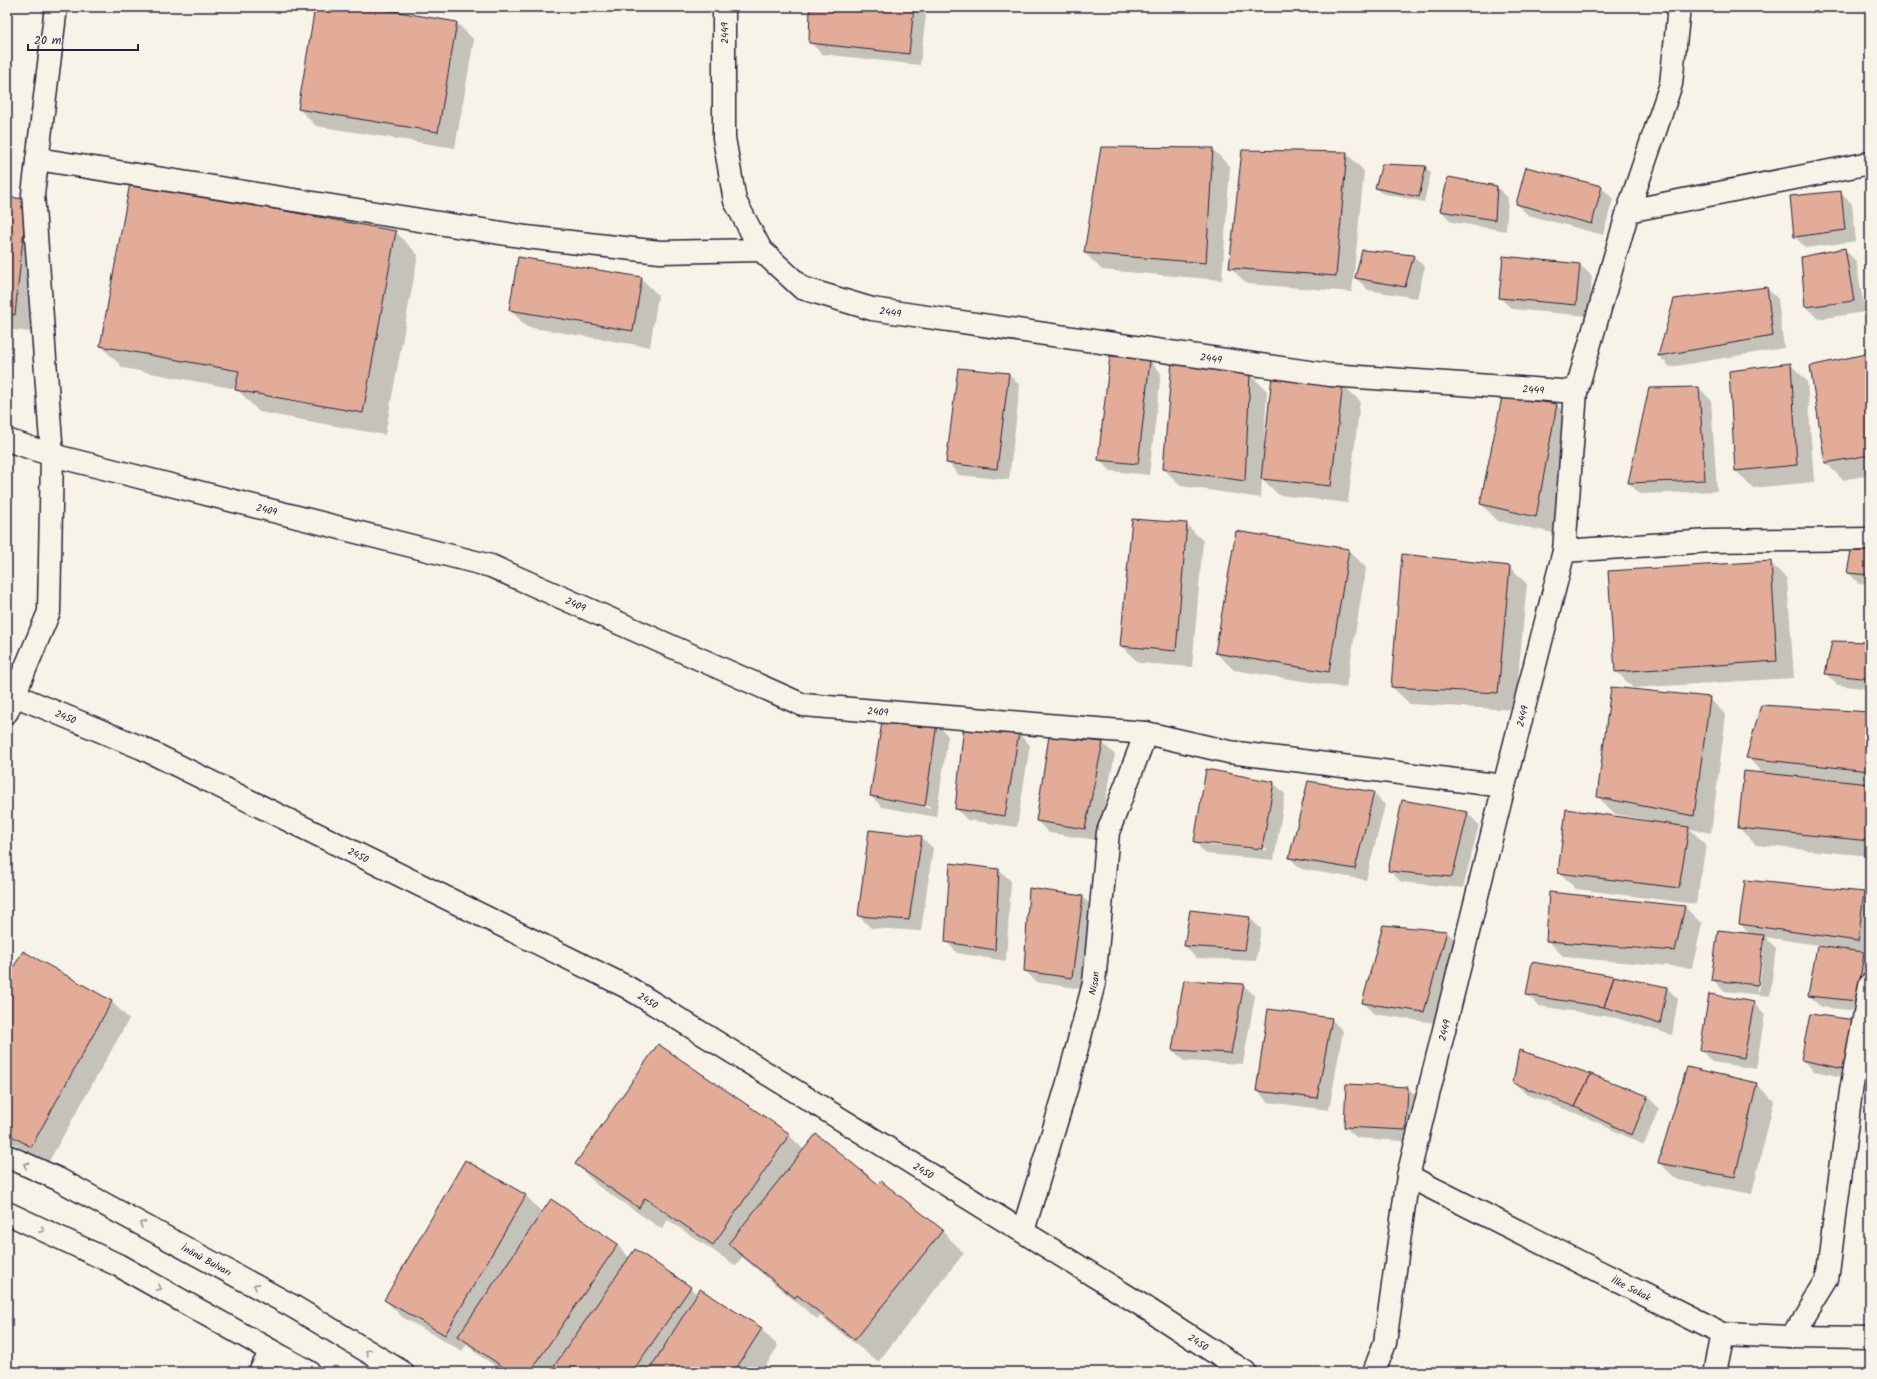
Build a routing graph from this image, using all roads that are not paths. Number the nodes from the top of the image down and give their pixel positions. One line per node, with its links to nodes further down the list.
1 (56, 7): 4 (street)
2 (724, 7): 7 (street, 2449)
3 (1679, 7): 6 (street)
4 (37, 159): 7 (street); 10 (street)
5 (1870, 163): 6 (street)
6 (1628, 211): 8 (street)
7 (761, 250): 8 (street, 2449)
8 (1576, 392): 12 (street, 2449)
9 (7, 440): 10 (street, 2409)
10 (52, 455): 13 (street); 14 (street, 2409)
11 (1870, 539): 12 (street)
12 (1564, 551): 15 (street, 2449)
13 (11, 704): 20 (street, 2450)
14 (1146, 733): 15 (street, 2409); 20 (street, Nisan)
15 (1504, 786): 18 (street, 2449)
16 (1870, 985): 22 (street)
17 (7, 1156): 27 (street, İnönü Bulvarı, one-way to 17)
18 (1408, 1176): 21 (street, İlke Sokak); 29 (street, 2449)
19 (7, 1213): 24 (street, one-way to 24)
20 (1023, 1232): 28 (street, 2450)
21 (1724, 1334): 22 (street, İlke Sokak); 30 (street)
22 (1792, 1338): 23 (street, İlke Sokak)
23 (1870, 1338)
24 (271, 1350): 25 (street); 26 (street)
25 (260, 1372)
26 (309, 1372)
27 (402, 1372)
28 (1244, 1372)
29 (1374, 1372)
30 (1715, 1372)

